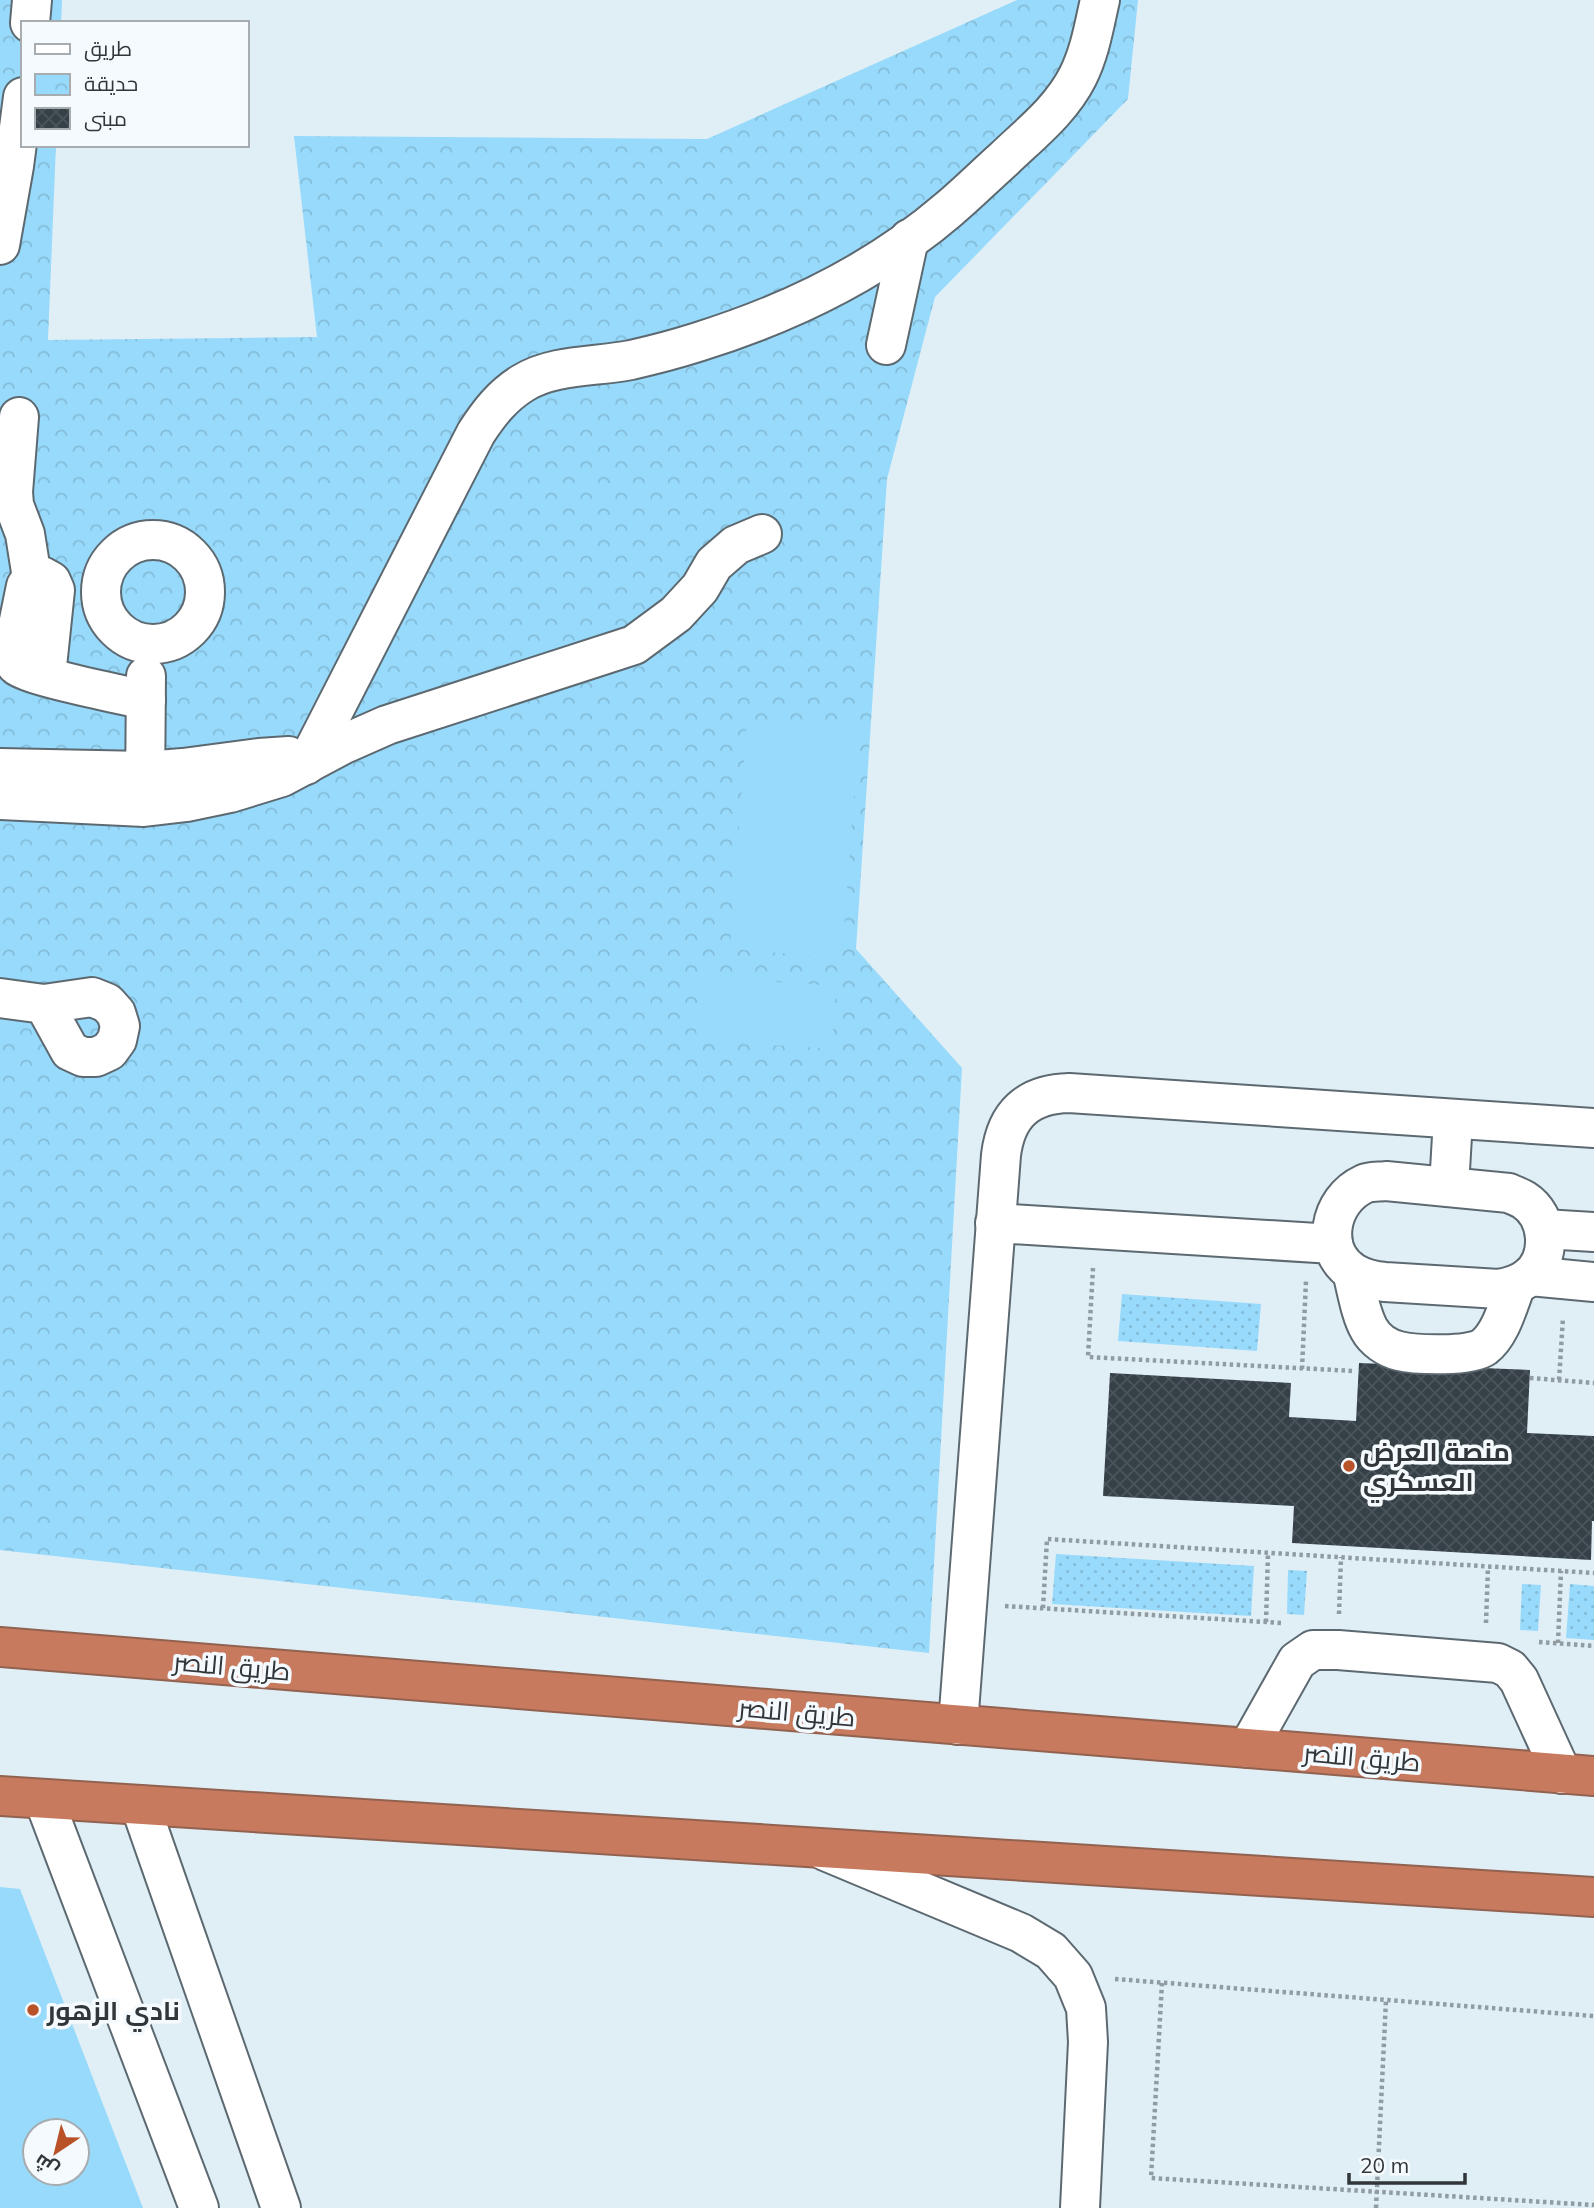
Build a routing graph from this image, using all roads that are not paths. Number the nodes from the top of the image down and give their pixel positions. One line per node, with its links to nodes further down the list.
1 (32, 0): 3 (lane)
2 (1100, 0): 5 (lane)
3 (30, 21)
4 (21, 112): 6 (lane)
5 (909, 239): 7 (lane); 12 (lane)
6 (0, 245)
7 (886, 345)
8 (19, 417): 11 (lane)
9 (762, 534): 12 (lane)
10 (147, 644): 11 (lane)
11 (146, 700): 14 (lane)
12 (306, 765): 14 (lane)
13 (0, 768): 14 (lane)
14 (145, 789): 15 (lane)
15 (0, 800)
16 (0, 998): 17 (lane)
17 (44, 1004)
18 (1453, 1119): 19 (lane); 20 (lane); 21 (lane)
19 (1594, 1128)
20 (1449, 1187): 22 (lane); 24 (lane)
21 (995, 1223): 24 (lane); 27 (lane)
22 (1544, 1229): 23 (lane); 25 (lane)
23 (1594, 1232)
24 (1331, 1253): 25 (lane); 25 (lane)
25 (1552, 1281)
26 (0, 1647): 27 (highway, طريق النصر)
27 (958, 1725): 28 (highway, طريق النصر)
28 (1248, 1748): 29 (highway, طريق النصر); 29 (lane)
29 (1578, 1775)
30 (0, 1796): 31 (highway)
31 (44, 1800): 32 (highway); 35 (lane)
32 (140, 1805): 33 (highway); 36 (lane)
33 (820, 1849): 34 (highway); 37 (lane)
34 (1594, 1897)
35 (199, 2208)
36 (281, 2208)
37 (1080, 2208)

